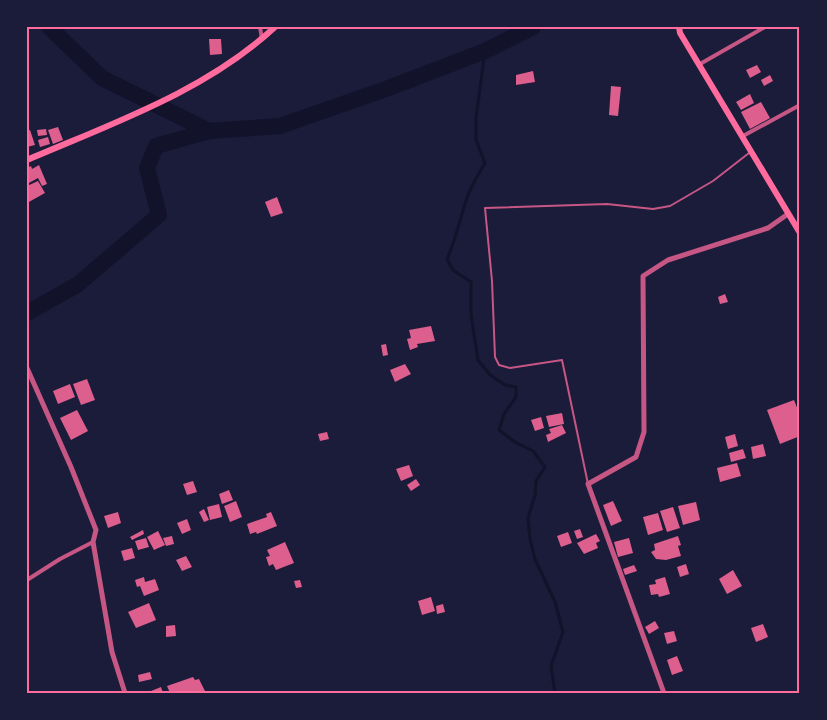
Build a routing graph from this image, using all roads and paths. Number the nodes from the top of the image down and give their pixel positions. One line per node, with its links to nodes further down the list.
1 (260, 27): 5 (street)
2 (276, 27): 5 (main road)
3 (679, 27): 6 (main road)
4 (765, 27): 6 (street)
5 (262, 40): 10 (main road)
6 (699, 64): 8 (main road)
7 (800, 105): 8 (street)
8 (743, 136): 9 (main road)
9 (752, 151): 11 (main road); 14 (lane)
10 (27, 160)
11 (788, 214): 12 (main road); 14 (street)
12 (800, 233)
13 (27, 368): 15 (street)
14 (588, 484): 18 (street)
15 (93, 542): 16 (street); 17 (street)
16 (27, 580)
17 (124, 693)
18 (664, 693)

